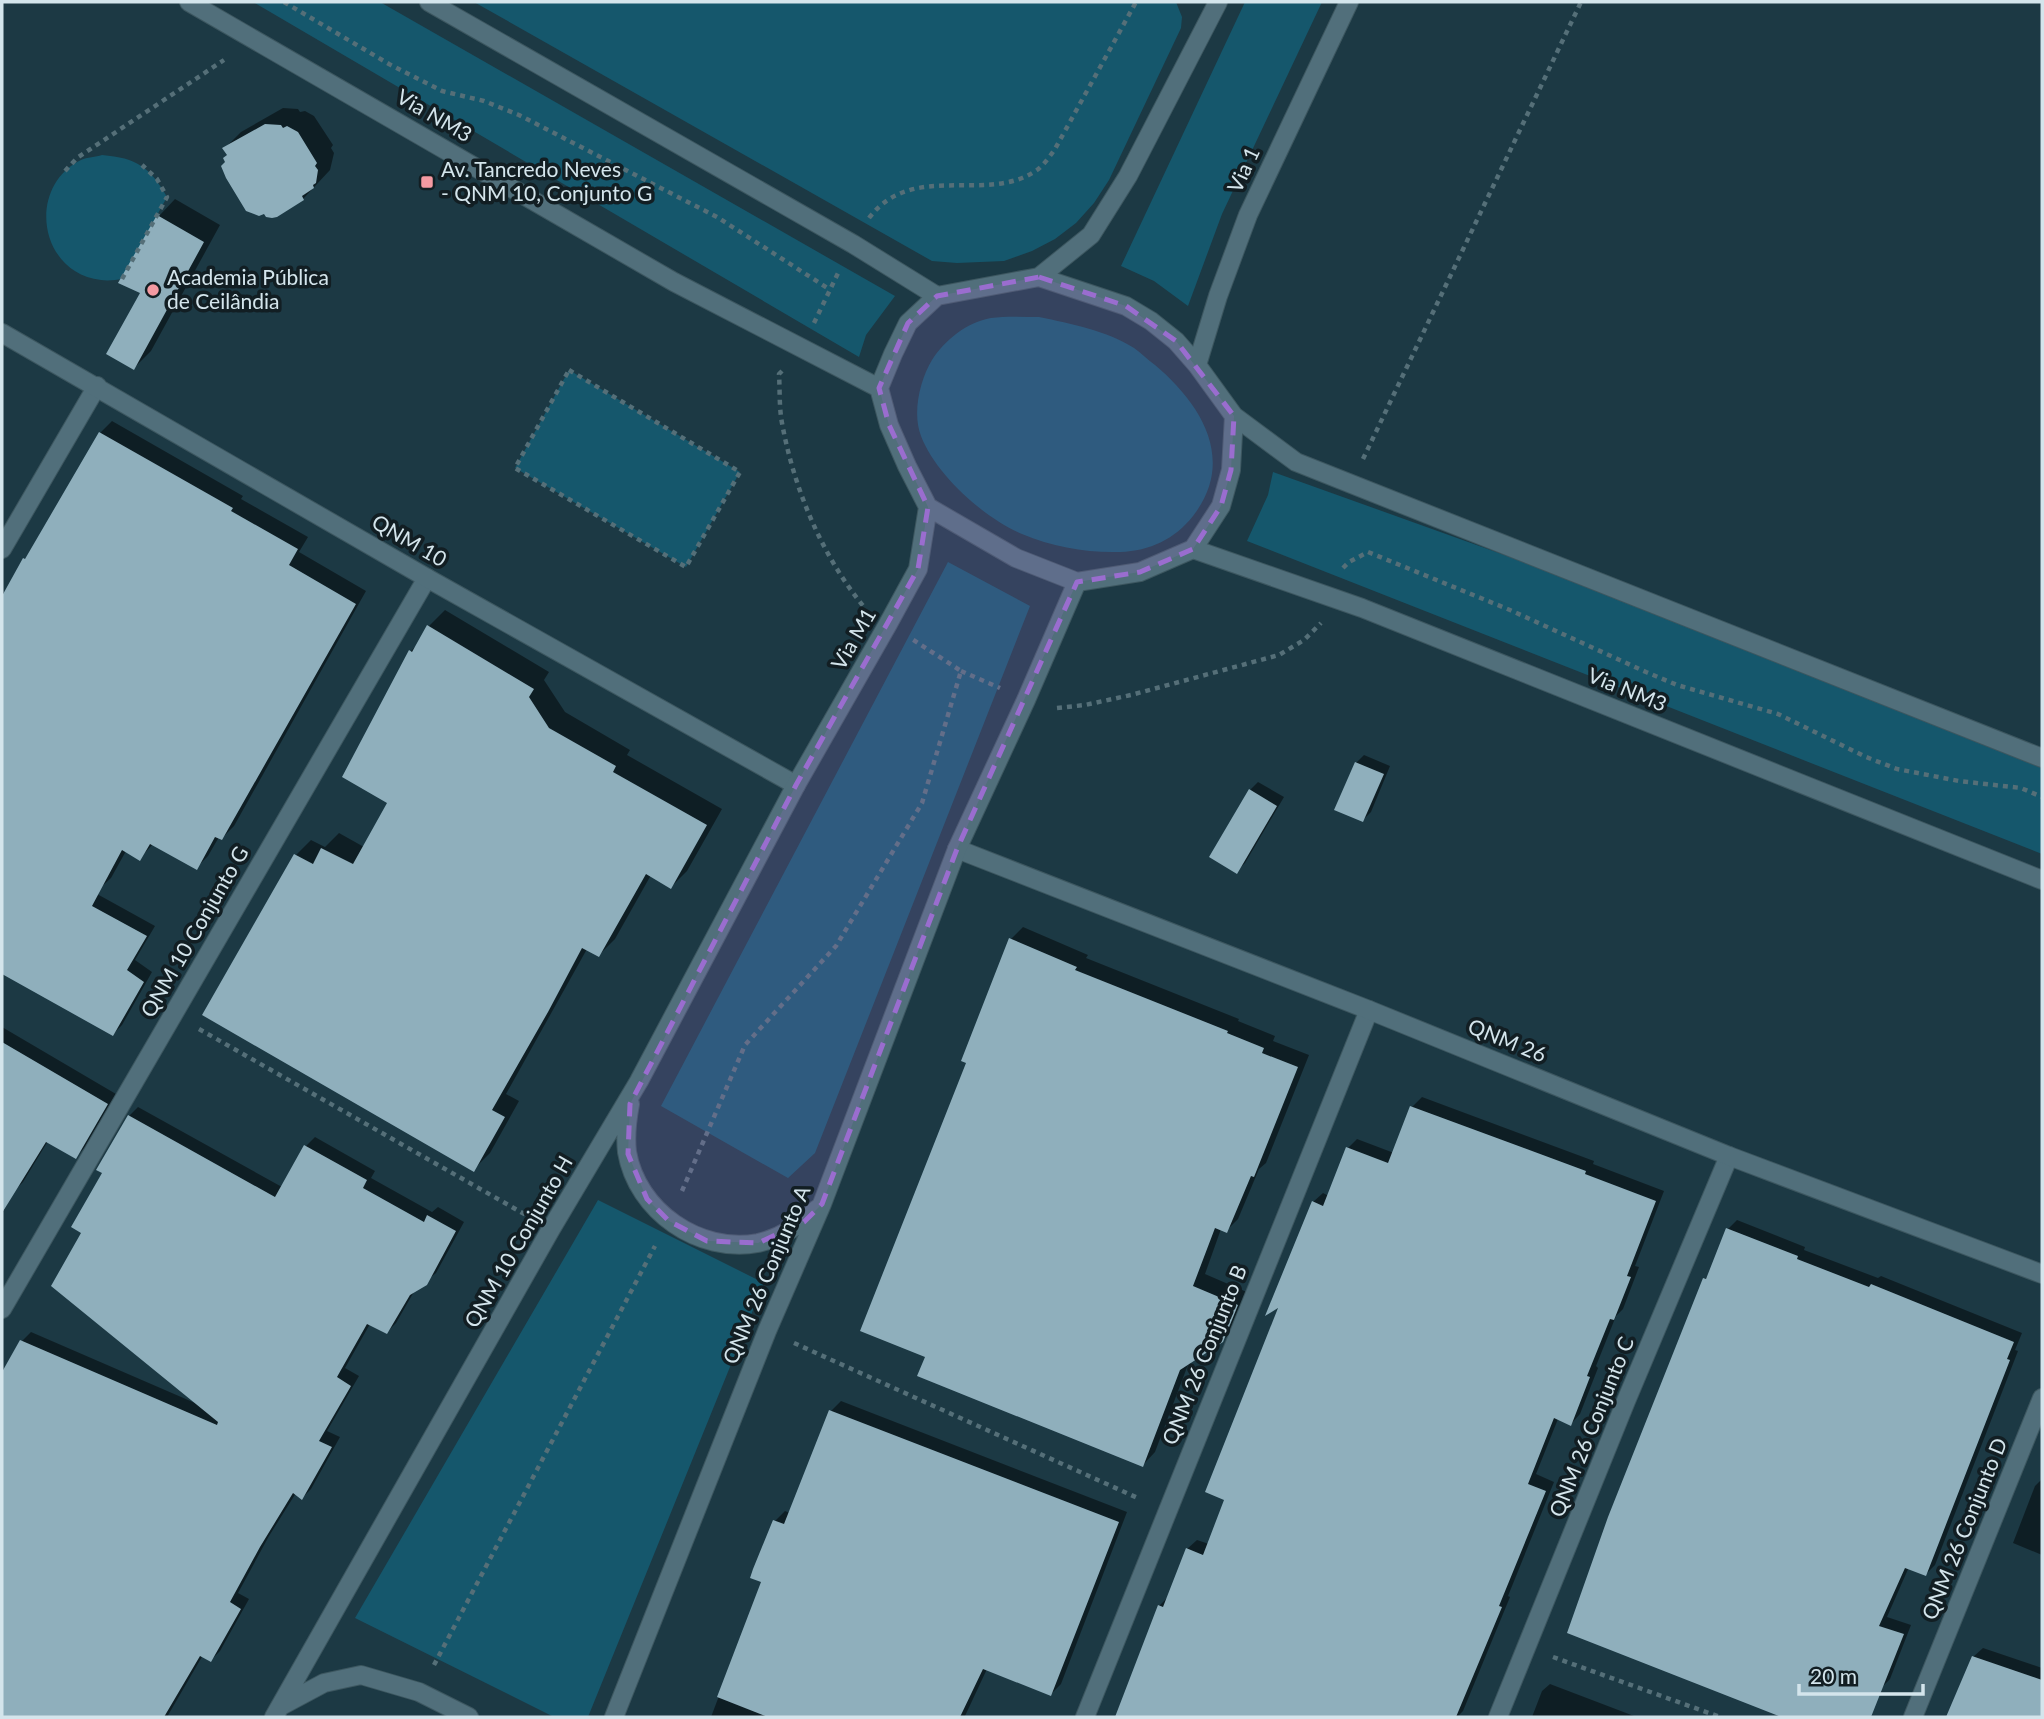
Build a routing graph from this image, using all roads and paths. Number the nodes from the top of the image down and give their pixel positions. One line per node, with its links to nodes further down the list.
1 (189, 2): 18 (main road, Via NM3)
2 (284, 2): 12 (path)
3 (429, 2): 13 (main road)
4 (1218, 2): 10 (main road)
5 (1349, 2): 15 (main road, Via 1)
6 (1581, 2): 20 (path)
7 (224, 60): 9 (path)
8 (142, 165): 11 (path)
9 (65, 171)
10 (1040, 276): 13 (main road); 15 (main road)
11 (122, 279)
12 (829, 289)
13 (937, 296): 18 (main road)
14 (2, 333): 17 (main road, QNM 10)
15 (1197, 365): 19 (main road)
16 (569, 370): 16 (path)
17 (97, 387): 22 (main road); 24 (main road, QNM 10)
18 (879, 388): 21 (main road)
19 (1234, 416): 20 (main road); 23 (main road)
20 (1351, 485): 26 (main road)
21 (928, 507): 25 (main road); 27 (main road, Via M1)
22 (2, 549)
23 (1193, 549): 25 (main road); 29 (main road, Via NM3)
24 (427, 578): 27 (main road, QNM 10); 31 (main road, QNM 10 Conjunto G)
25 (1077, 582): 28 (main road)
26 (2042, 758)
27 (796, 785): 32 (main road, QNM 10 Conjunto H)
28 (957, 849): 30 (main road, QNM 26); 34 (main road, QNM 26 Conjunto A)
29 (2042, 880)
30 (1369, 1010): 33 (main road, QNM 26); 40 (main road, QNM 26 Conjunto B)
31 (174, 1015): 35 (path); 37 (main road, QNM 10 Conjunto G)
32 (639, 1082): 34 (main road); 35 (main road, QNM 10 Conjunto H)
33 (1730, 1156): 36 (main road, QNM 26); 41 (main road, QNM 26 Conjunto C)
34 (822, 1204): 38 (main road, QNM 26 Conjunto A)
35 (551, 1229): 42 (main road, QNM 10 Conjunto H)
36 (2042, 1274)
37 (2, 1309)
38 (767, 1331): 40 (path); 44 (main road, QNM 26 Conjunto A)
39 (2042, 1398): 48 (main road, QNM 26 Conjunto D)
40 (1166, 1511): 45 (main road, QNM 26 Conjunto B)
41 (1526, 1647): 46 (main road, QNM 26 Conjunto C); 47 (path)
42 (277, 1712): 43 (main road)
43 (469, 1717)
44 (614, 1717)
45 (1085, 1717)
46 (1498, 1717)
47 (1720, 1717)
48 (1913, 1717)

